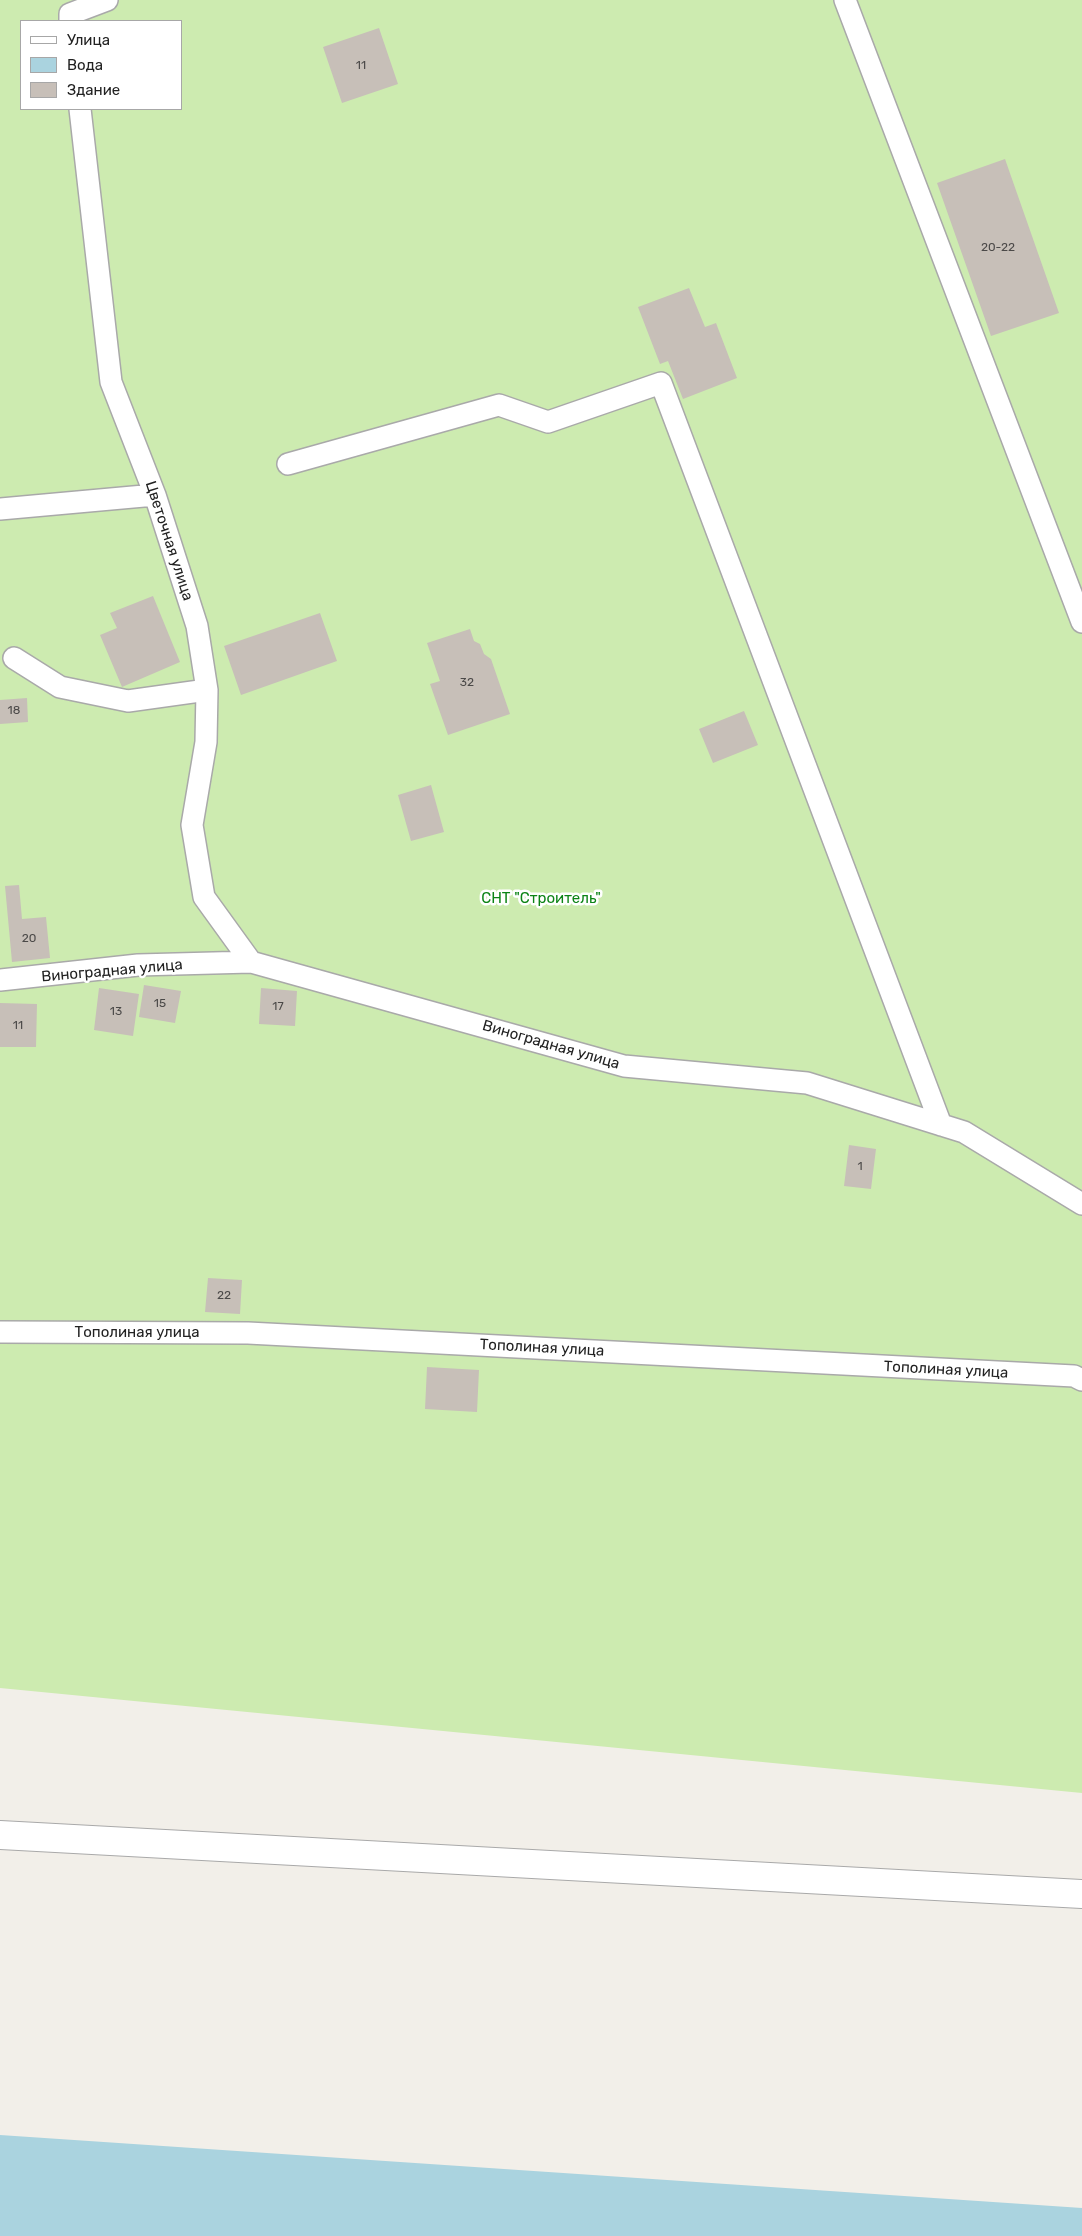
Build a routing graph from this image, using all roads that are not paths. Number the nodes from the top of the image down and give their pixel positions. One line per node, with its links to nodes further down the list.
1 (107, 0): 3 (lane)
2 (845, 0): 8 (lane)
3 (70, 20)
4 (80, 110): 6 (lane, Цветочная улица)
5 (288, 464): 13 (lane)
6 (155, 495): 7 (lane); 10 (lane, Цветочная улица)
7 (0, 508)
8 (1082, 622)
9 (14, 658): 10 (lane)
10 (207, 690): 11 (lane, Цветочная улица)
11 (251, 962): 12 (lane, Виноградная улица); 13 (lane, Виноградная улица)
12 (0, 980)
13 (942, 1124): 14 (lane, Виноградная улица)
14 (1082, 1204)
15 (0, 1332): 16 (lane, Тополиная улица)
16 (1082, 1380)
17 (0, 1835): 18 (street)
18 (1082, 1894)

